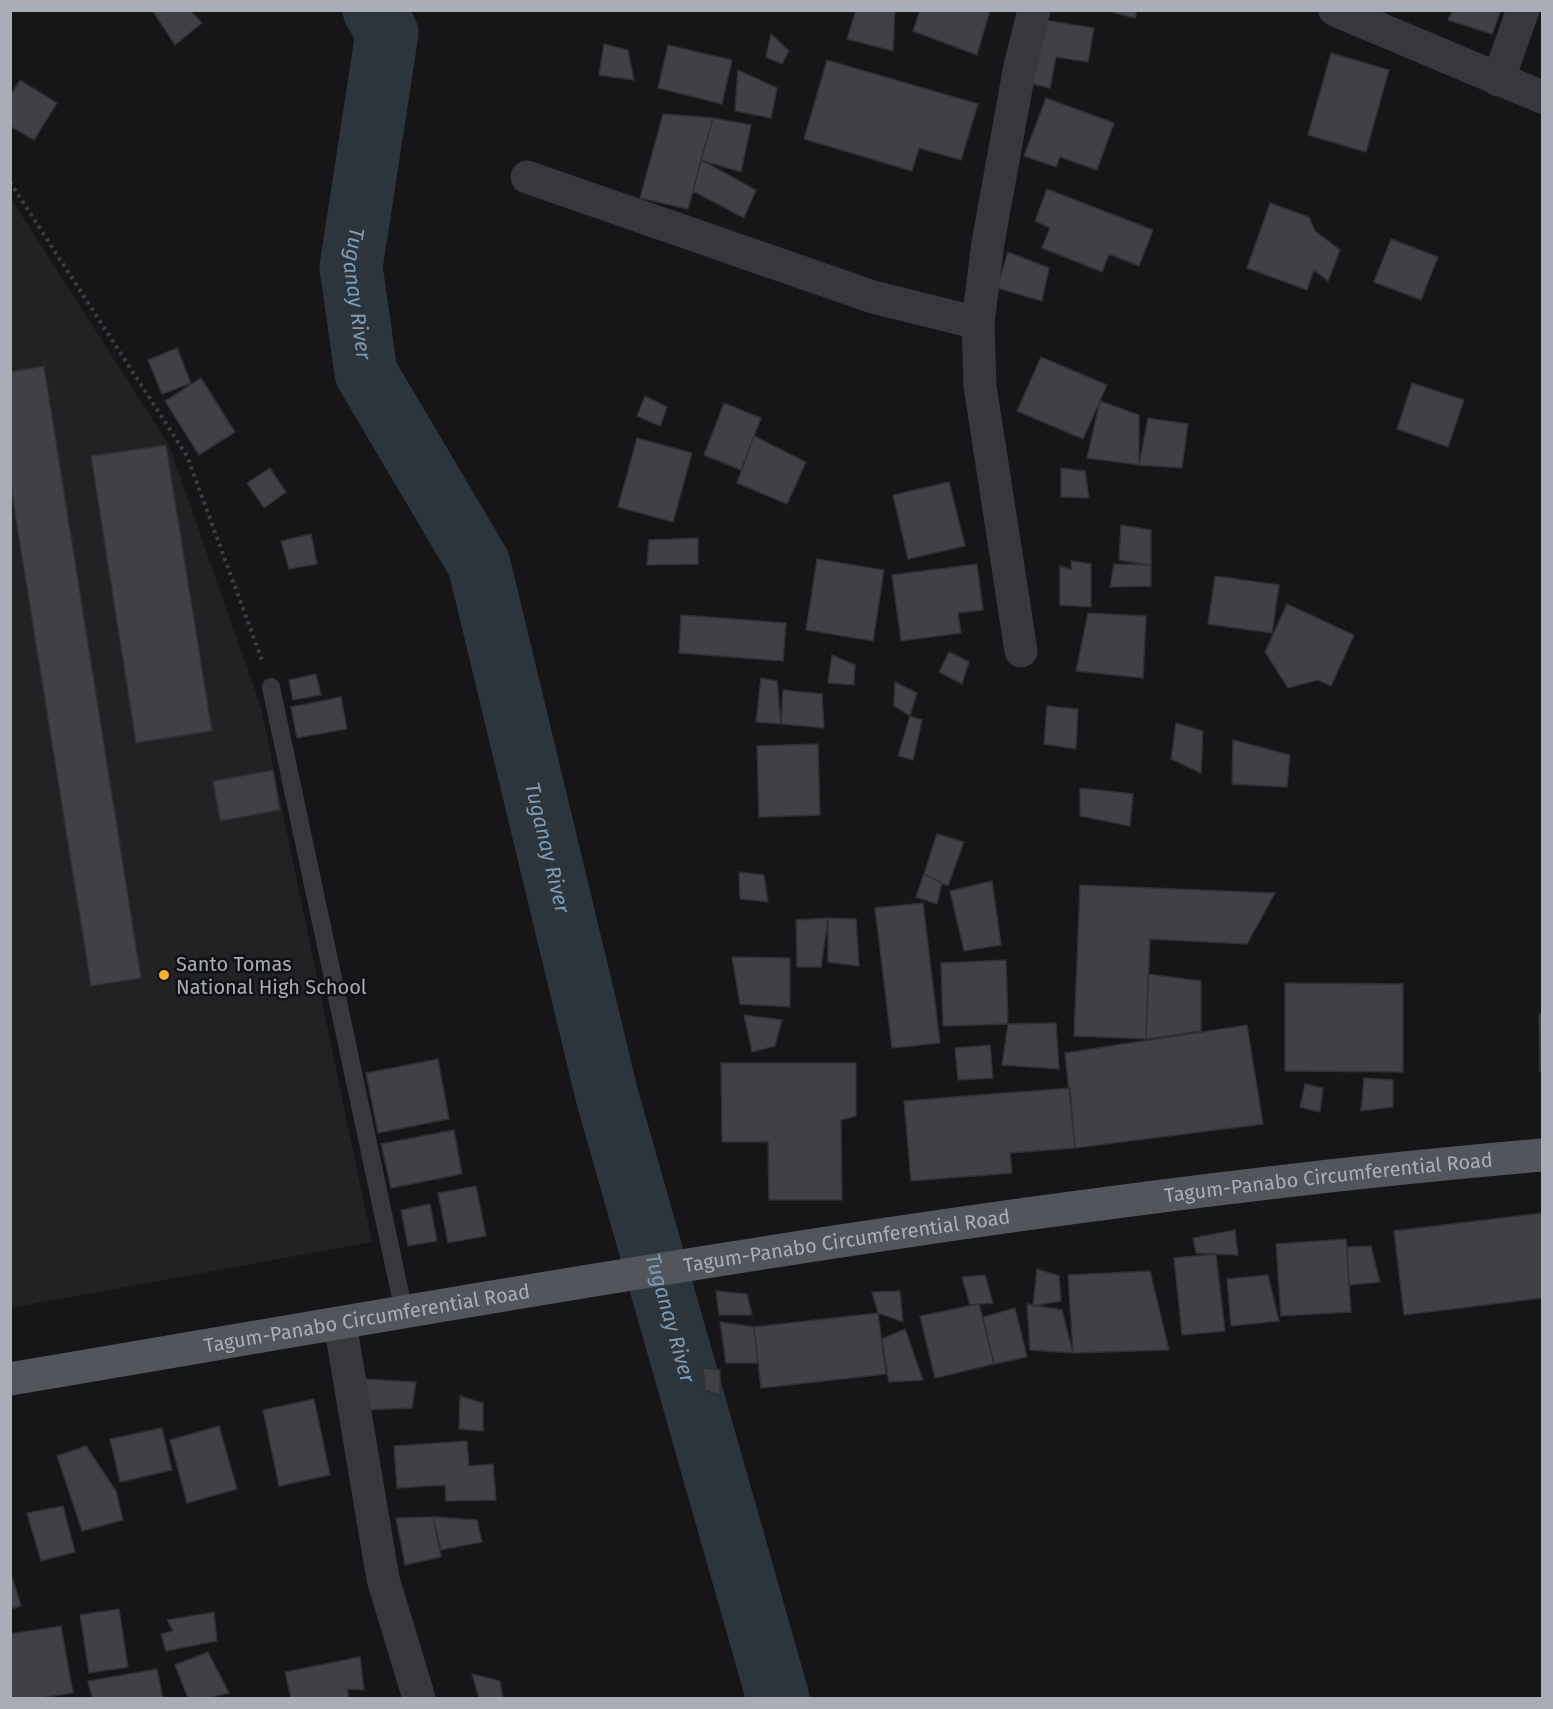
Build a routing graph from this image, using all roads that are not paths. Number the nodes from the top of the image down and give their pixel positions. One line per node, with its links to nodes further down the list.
1 (1034, 10): 7 (street)
2 (1523, 10): 4 (street)
3 (1335, 11): 4 (street)
4 (1498, 80): 5 (street)
5 (1542, 97)
6 (527, 177): 7 (street)
7 (978, 323): 8 (street)
8 (1021, 651)
9 (271, 687): 11 (lane)
10 (1542, 1155): 11 (main road, Tagum-Panabo Circumferential Road)
11 (404, 1312): 12 (main road, Tagum-Panabo Circumferential Road)
12 (340, 1323): 13 (main road, Tagum-Panabo Circumferential Road); 14 (street)
13 (10, 1378)
14 (419, 1698)

